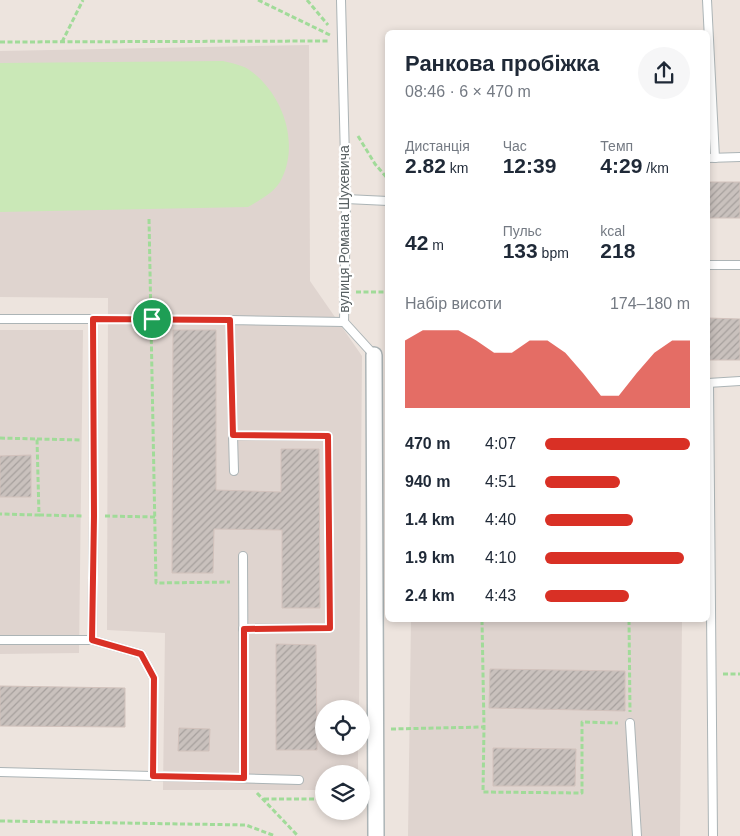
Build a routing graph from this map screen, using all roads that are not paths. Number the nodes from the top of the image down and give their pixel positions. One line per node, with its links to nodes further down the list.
1 (341, 0): 7 (lane, вулиця Романа Шухевича)
2 (707, 0): 3 (lane)
3 (708, 30)
4 (710, 118): 6 (lane)
5 (740, 157): 6 (lane)
6 (711, 158)
7 (346, 199): 8 (lane); 12 (lane, вулиця Романа Шухевича)
8 (385, 201)
9 (710, 265): 10 (lane)
10 (740, 265)
11 (0, 318): 22 (lane)
12 (344, 322): 13 (lane, вулиця Романа Шухевича); 16 (lane)
13 (374, 355): 28 (street, вулиця Романа Шухевича)
14 (740, 381): 15 (lane)
15 (710, 383)
16 (233, 435): 17 (lane); 20 (lane)
17 (234, 471)
18 (243, 556): 20 (lane)
19 (710, 564): 30 (lane)
20 (244, 629): 26 (lane)
21 (0, 640): 22 (lane)
22 (92, 640): 25 (lane)
23 (630, 723): 29 (lane)
24 (0, 772): 25 (lane)
25 (153, 776): 26 (lane)
26 (244, 778): 27 (lane)
27 (299, 780)
28 (376, 836)
29 (638, 836)
30 (713, 836)

